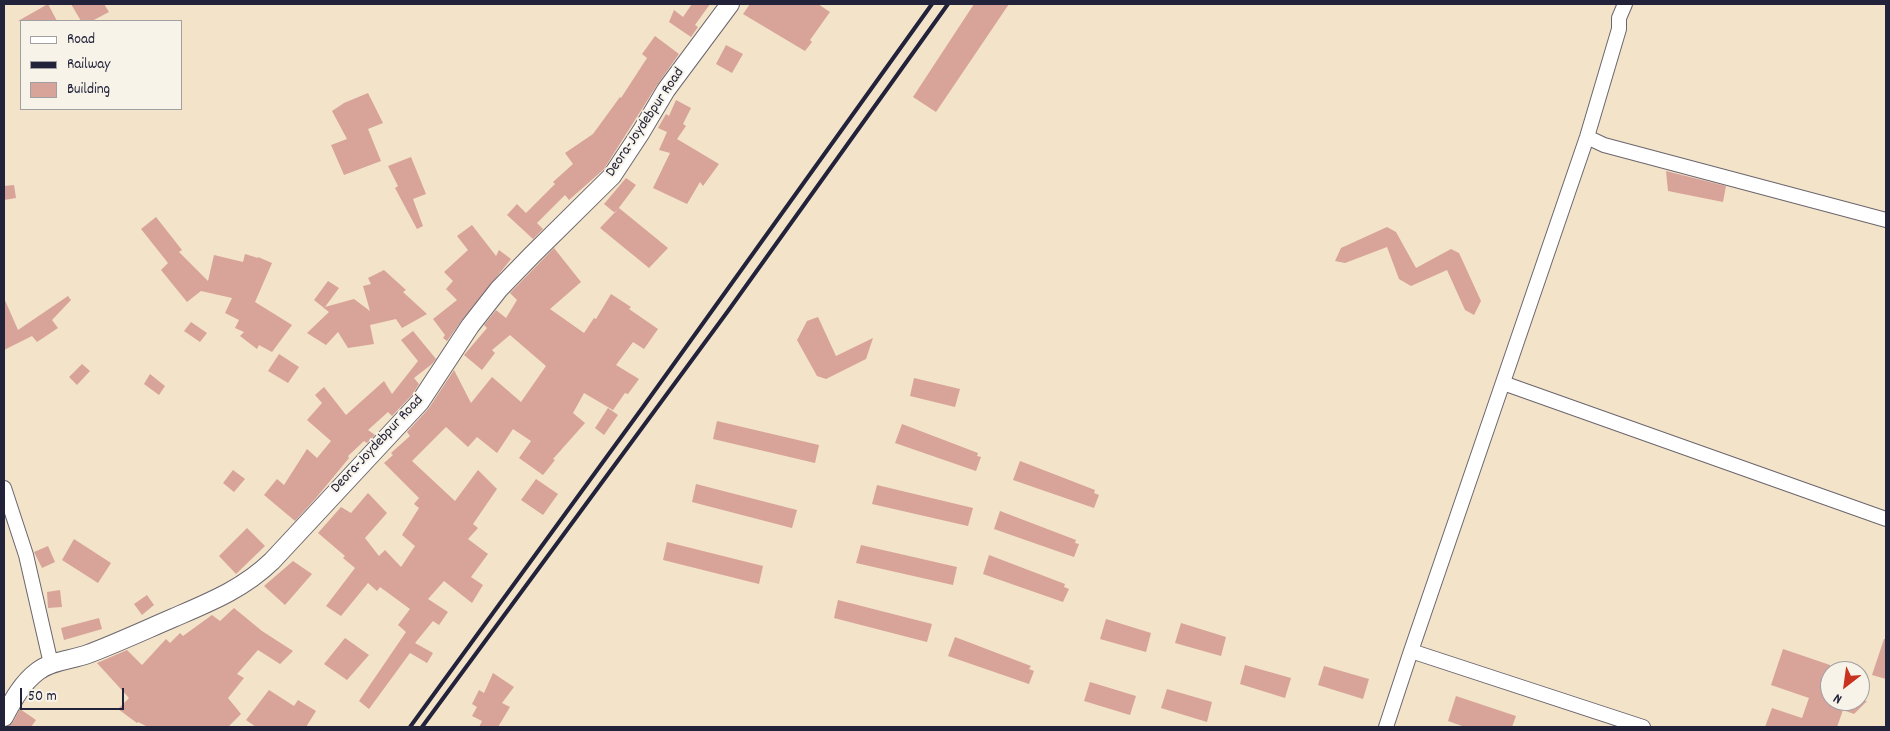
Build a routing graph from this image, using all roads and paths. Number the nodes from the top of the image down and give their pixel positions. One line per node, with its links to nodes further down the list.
1 (730, 4): 9 (street, Deora-Joydebpur Road)
2 (1625, 4): 3 (street)
3 (1587, 136): 4 (street); 5 (street)
4 (1886, 220)
5 (1503, 383): 7 (street); 8 (street)
6 (4, 488): 9 (street)
7 (1886, 519)
8 (1411, 651): 11 (street); 12 (street)
9 (51, 664): 10 (street, Deora-Joydebpur Road)
10 (4, 717)
11 (1386, 727)
12 (1643, 727)

